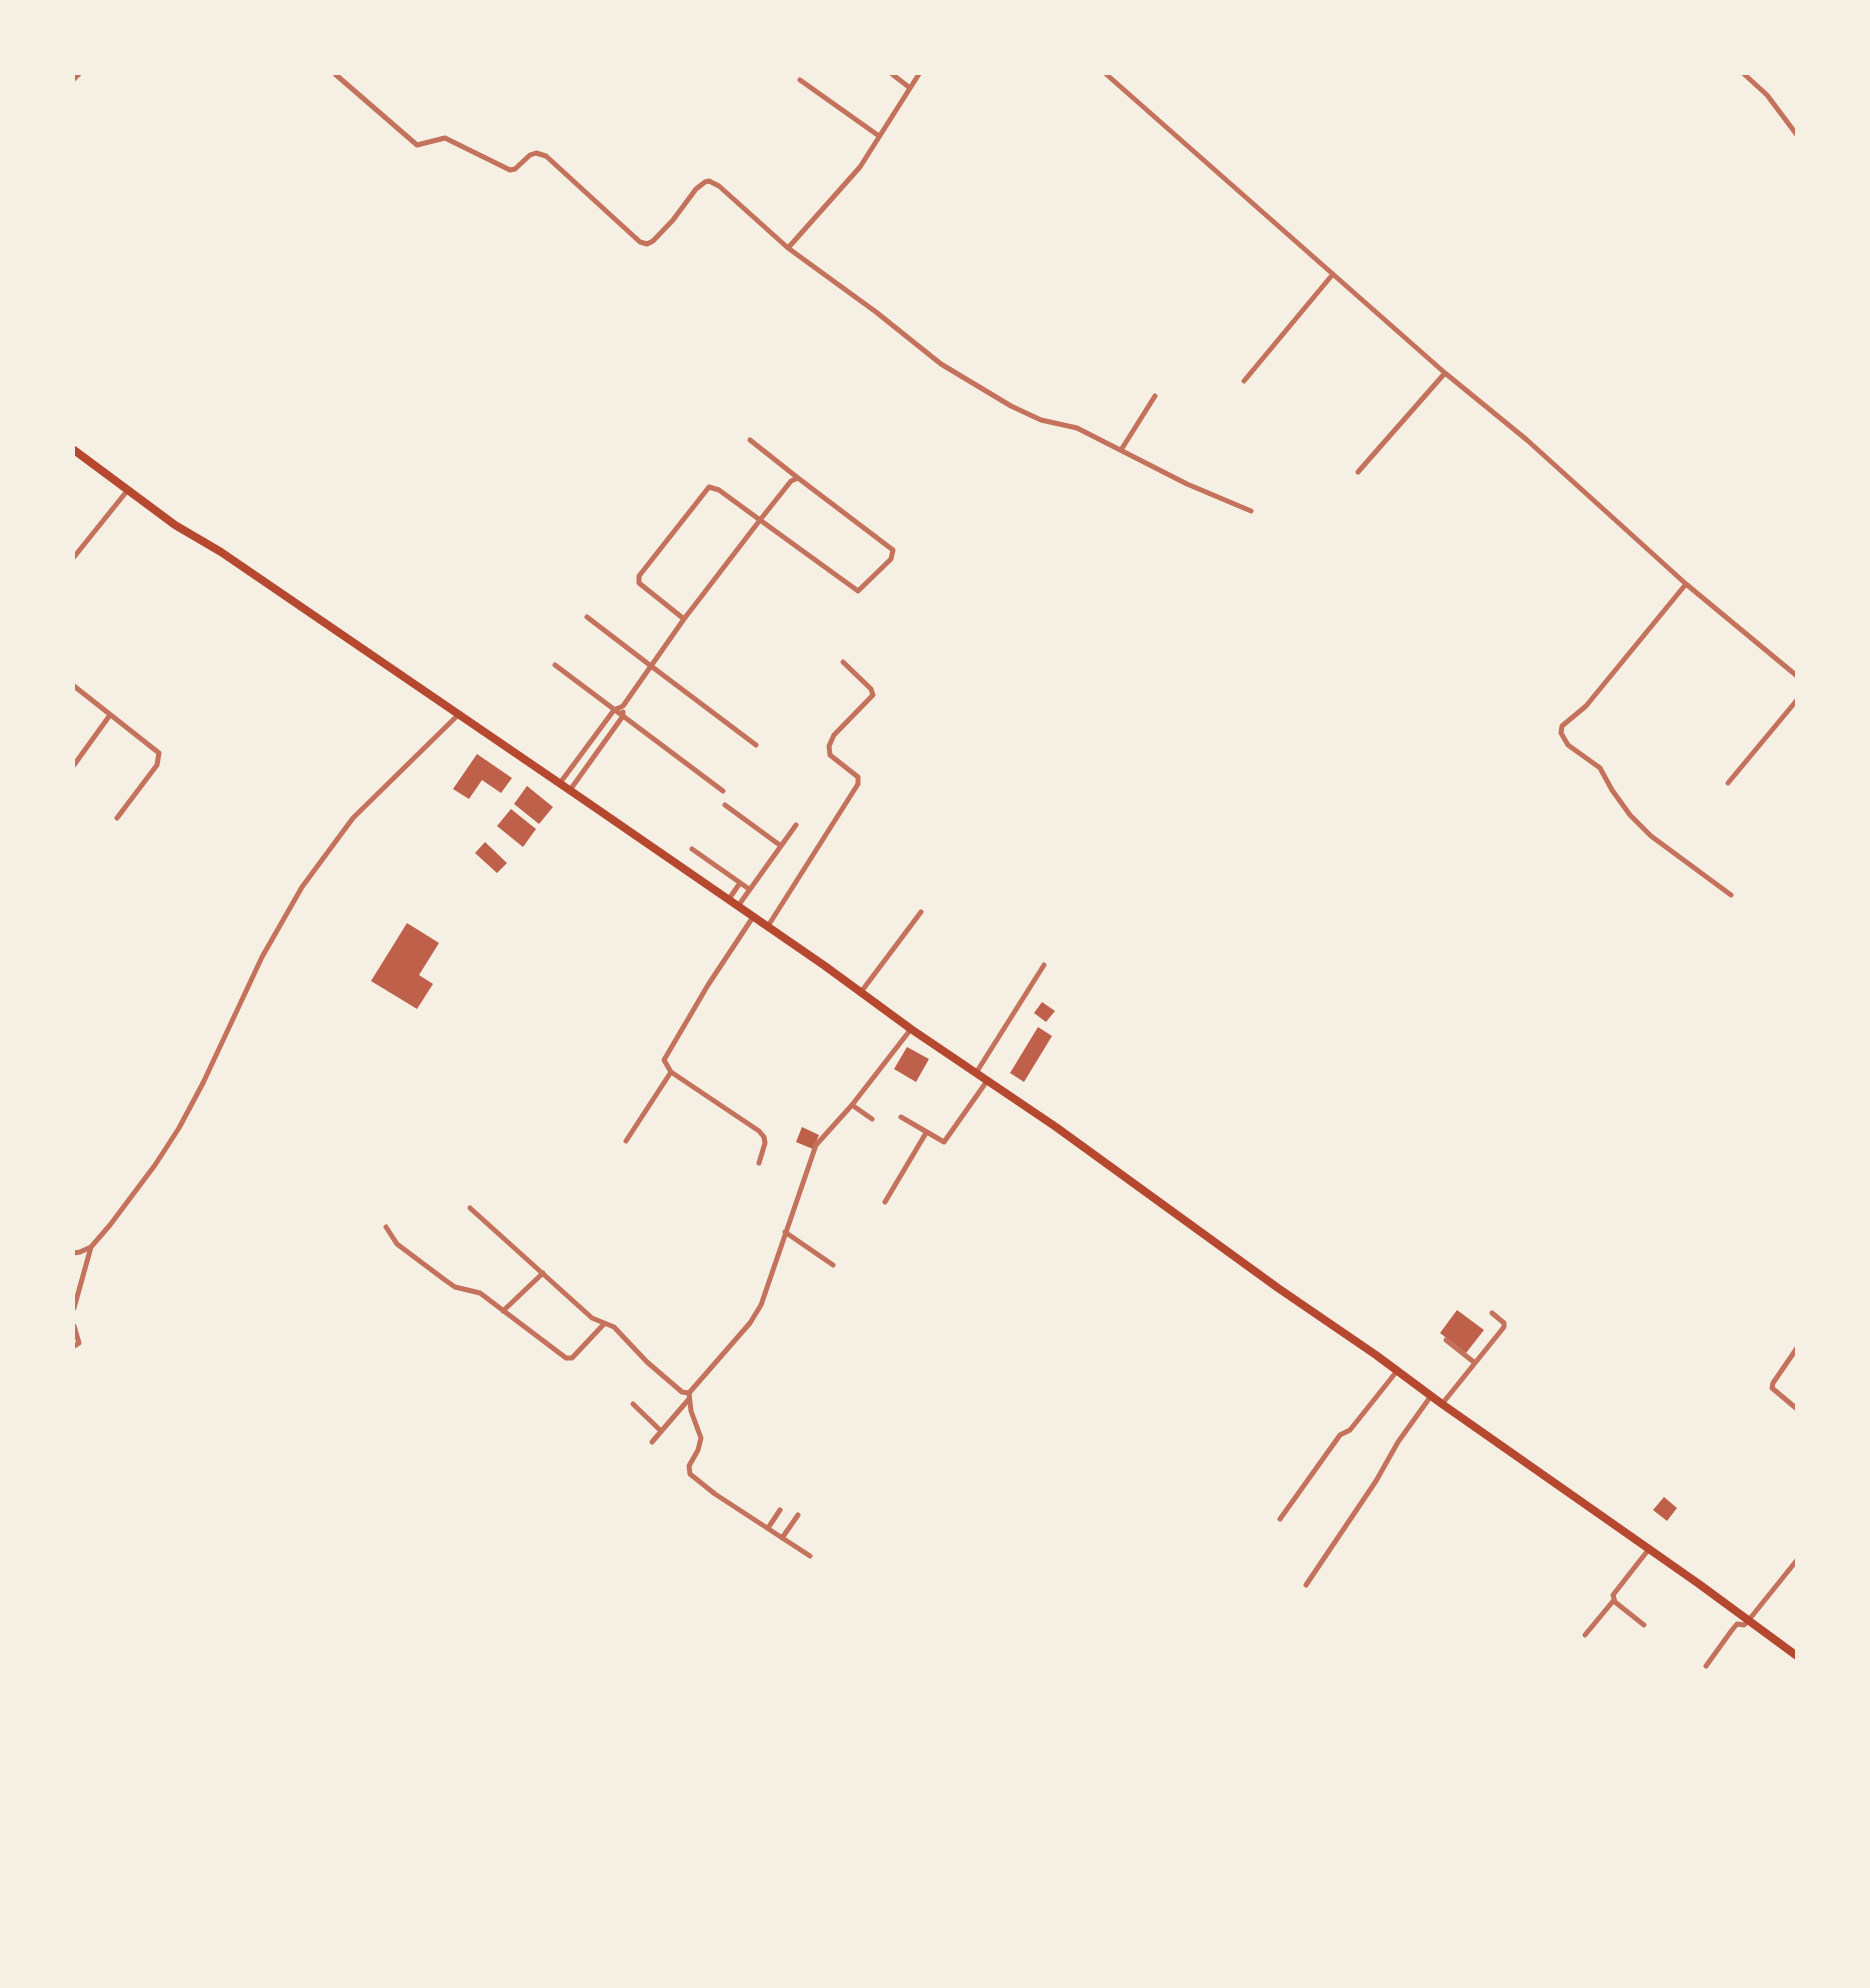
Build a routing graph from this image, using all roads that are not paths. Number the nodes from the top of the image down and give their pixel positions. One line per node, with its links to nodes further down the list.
1 (79, 74): 7 (street)
2 (335, 74): 12 (street)
3 (892, 74): 9 (street)
4 (919, 74): 9 (street)
5 (1107, 74): 13 (street)
6 (1744, 74): 10 (street)
7 (74, 79)
8 (800, 80): 11 (street)
9 (910, 88): 11 (street)
10 (1797, 135)
11 (879, 136): 12 (street)
12 (788, 248): 19 (street)
13 (1333, 274): 14 (street); 15 (street)
14 (1444, 373): 20 (street); 26 (street)
15 (1244, 382)
16 (1155, 396): 19 (street)
17 (750, 440): 21 (street)
18 (74, 450): 22 (main road)
19 (1121, 450): 23 (street)
20 (1358, 472)
21 (798, 478): 24 (street); 24 (street)
22 (127, 491): 25 (street); 37 (main road)
23 (1251, 511)
24 (760, 520): 28 (street); 28 (street)
25 (74, 557)
26 (1686, 584): 32 (street); 53 (street)
27 (587, 617): 31 (street)
28 (684, 619): 31 (street)
29 (843, 662): 58 (street)
30 (555, 664): 36 (street)
31 (651, 666): 35 (street); 40 (street)
32 (1797, 676)
33 (74, 686): 38 (street)
34 (1797, 701): 43 (street)
35 (623, 706): 36 (street); 39 (street)
36 (614, 710): 39 (street); 42 (street)
37 (459, 714): 42 (main road); 75 (street)
38 (110, 715): 41 (street); 47 (street)
39 (622, 716): 44 (street); 45 (street)
40 (755, 745)
41 (74, 765)
42 (560, 783): 44 (main road)
43 (1728, 783)
44 (570, 790): 54 (main road)
45 (723, 792)
46 (725, 805): 49 (street)
47 (117, 818)
48 (796, 825): 49 (street)
49 (781, 846): 52 (street)
50 (692, 849): 51 (street)
51 (740, 883): 52 (street); 54 (street)
52 (750, 889): 55 (street)
53 (1731, 895)
54 (729, 900): 55 (main road)
55 (738, 906): 57 (main road)
56 (921, 912): 60 (street)
57 (753, 917): 58 (main road); 62 (street)
58 (768, 926): 60 (main road)
59 (1044, 965): 63 (street)
60 (861, 992): 61 (main road)
61 (911, 1029): 63 (main road); 65 (street)
62 (671, 1072): 69 (street); 70 (street)
63 (976, 1073): 64 (main road)
64 (987, 1081): 68 (street); 88 (main road)
65 (852, 1105): 67 (street); 74 (street)
66 (901, 1117): 68 (street)
67 (872, 1119)
68 (926, 1133): 71 (street)
69 (626, 1141)
70 (759, 1163)
71 (885, 1202)
72 (470, 1208): 78 (street)
73 (386, 1227): 80 (street)
74 (785, 1232): 77 (street); 89 (street)
75 (91, 1247): 76 (street); 79 (street)
76 (74, 1252)
77 (833, 1265)
78 (543, 1273): 80 (street); 82 (street)
79 (74, 1308)
80 (503, 1311): 82 (street)
81 (1492, 1313): 87 (street)
82 (604, 1324): 89 (street)
83 (74, 1326): 85 (street)
84 (1446, 1340): 87 (street)
85 (74, 1346)
86 (1797, 1348): 93 (street)
87 (1475, 1363): 92 (street)
88 (1397, 1371): 90 (main road); 98 (street)
89 (689, 1396): 94 (street); 99 (street)
90 (1431, 1396): 92 (main road); 104 (street)
91 (633, 1404): 94 (street)
92 (1442, 1404): 101 (main road)
93 (1797, 1409)
94 (661, 1431): 95 (street)
95 (652, 1442)
96 (780, 1510): 99 (street)
97 (797, 1515): 100 (street)
98 (1280, 1519)
99 (768, 1528): 100 (street)
100 (782, 1538): 102 (street)
101 (1649, 1549): 105 (street); 106 (main road)
102 (810, 1556)
103 (1797, 1560): 106 (street)
104 (1306, 1586)
105 (1614, 1600): 107 (street); 108 (street)
106 (1748, 1621): 109 (main road); 110 (street)
107 (1644, 1625)
108 (1585, 1635)
109 (1797, 1656)
110 (1706, 1666)

